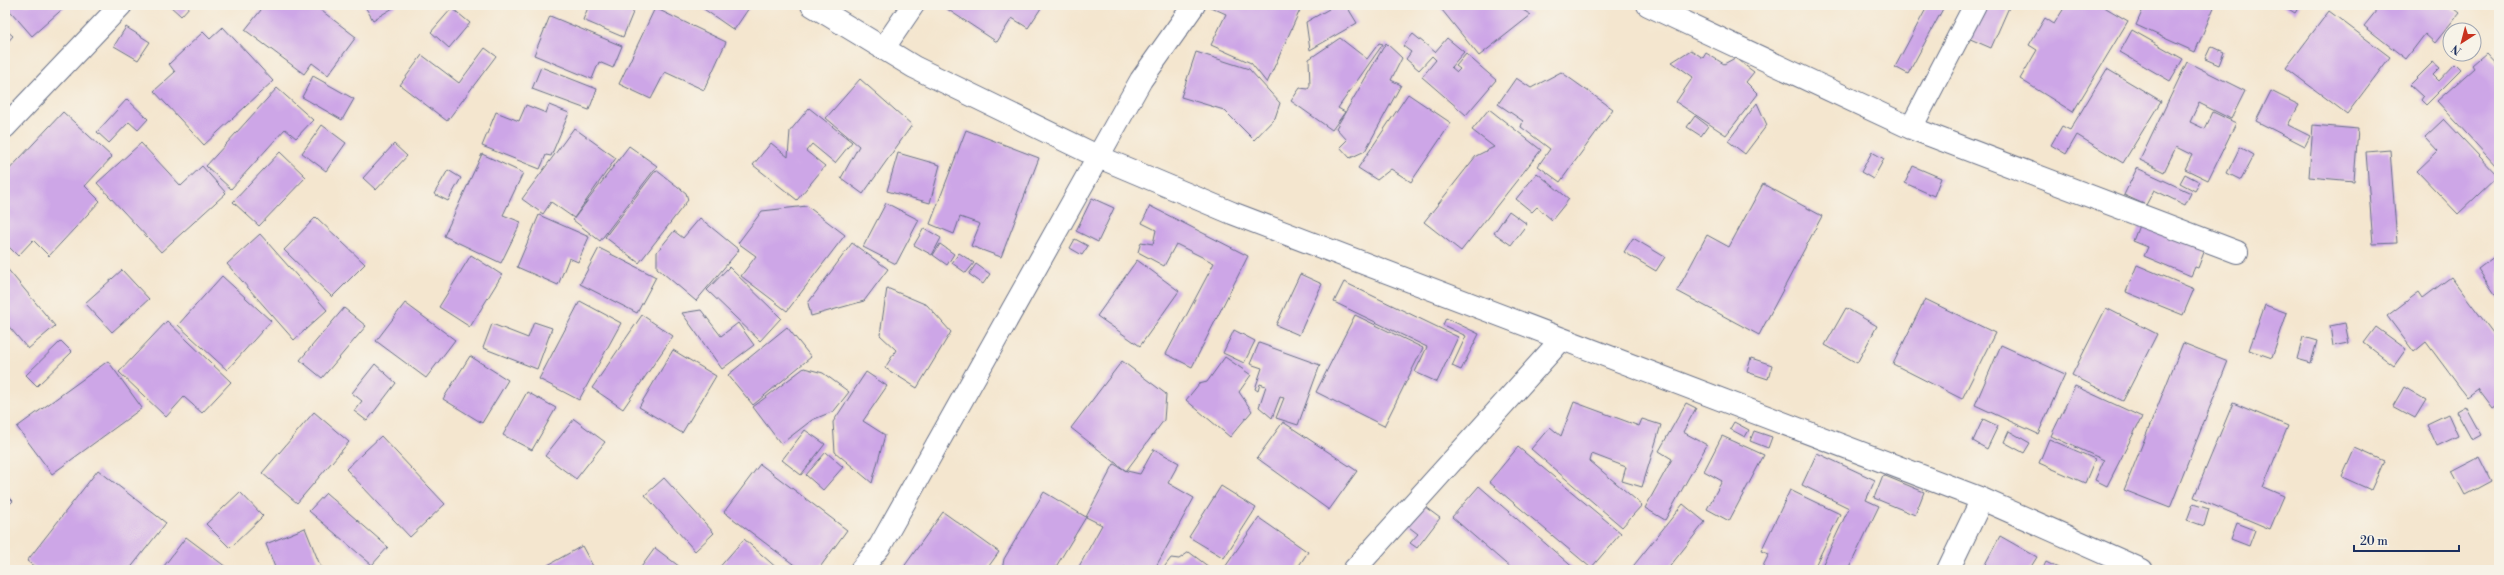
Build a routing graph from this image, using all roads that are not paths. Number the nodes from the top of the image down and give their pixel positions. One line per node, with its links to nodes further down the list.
1 (121, 5): 8 (street)
2 (812, 5): 7 (street)
3 (914, 5): 7 (street)
4 (1194, 5): 10 (street)
5 (1648, 5): 9 (street)
6 (1975, 5): 9 (street)
7 (884, 49): 10 (street)
8 (5, 128)
9 (1912, 128): 11 (street)
10 (1099, 157): 12 (street); 14 (street)
11 (2237, 252)
12 (1561, 340): 13 (street); 15 (street)
13 (1982, 499): 16 (street); 17 (street)
14 (861, 570)
15 (1354, 570)
16 (1948, 570)
17 (2142, 570)

